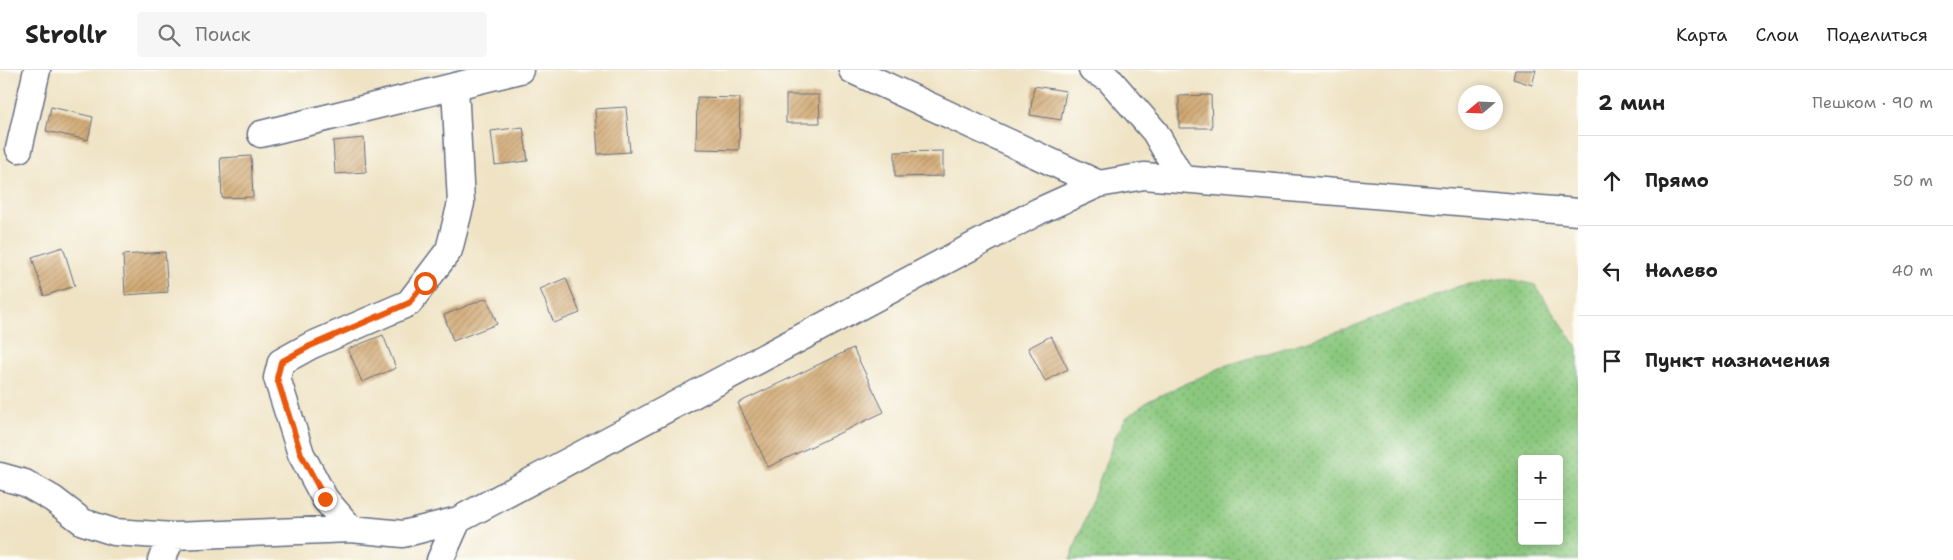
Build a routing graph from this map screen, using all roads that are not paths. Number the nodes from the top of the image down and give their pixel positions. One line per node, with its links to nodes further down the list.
1 (37, 70): 7 (street)
2 (520, 70): 5 (street)
3 (852, 70): 9 (street)
4 (1092, 70): 8 (street)
5 (455, 86): 6 (street); 13 (street)
6 (261, 134)
7 (19, 149)
8 (1182, 180): 9 (street); 10 (street)
9 (1099, 184): 12 (street)
10 (1578, 212)
11 (0, 476): 14 (street)
12 (458, 520): 13 (street); 16 (street)
13 (350, 529): 14 (street)
14 (173, 536): 15 (street)
15 (161, 560)
16 (440, 560)

